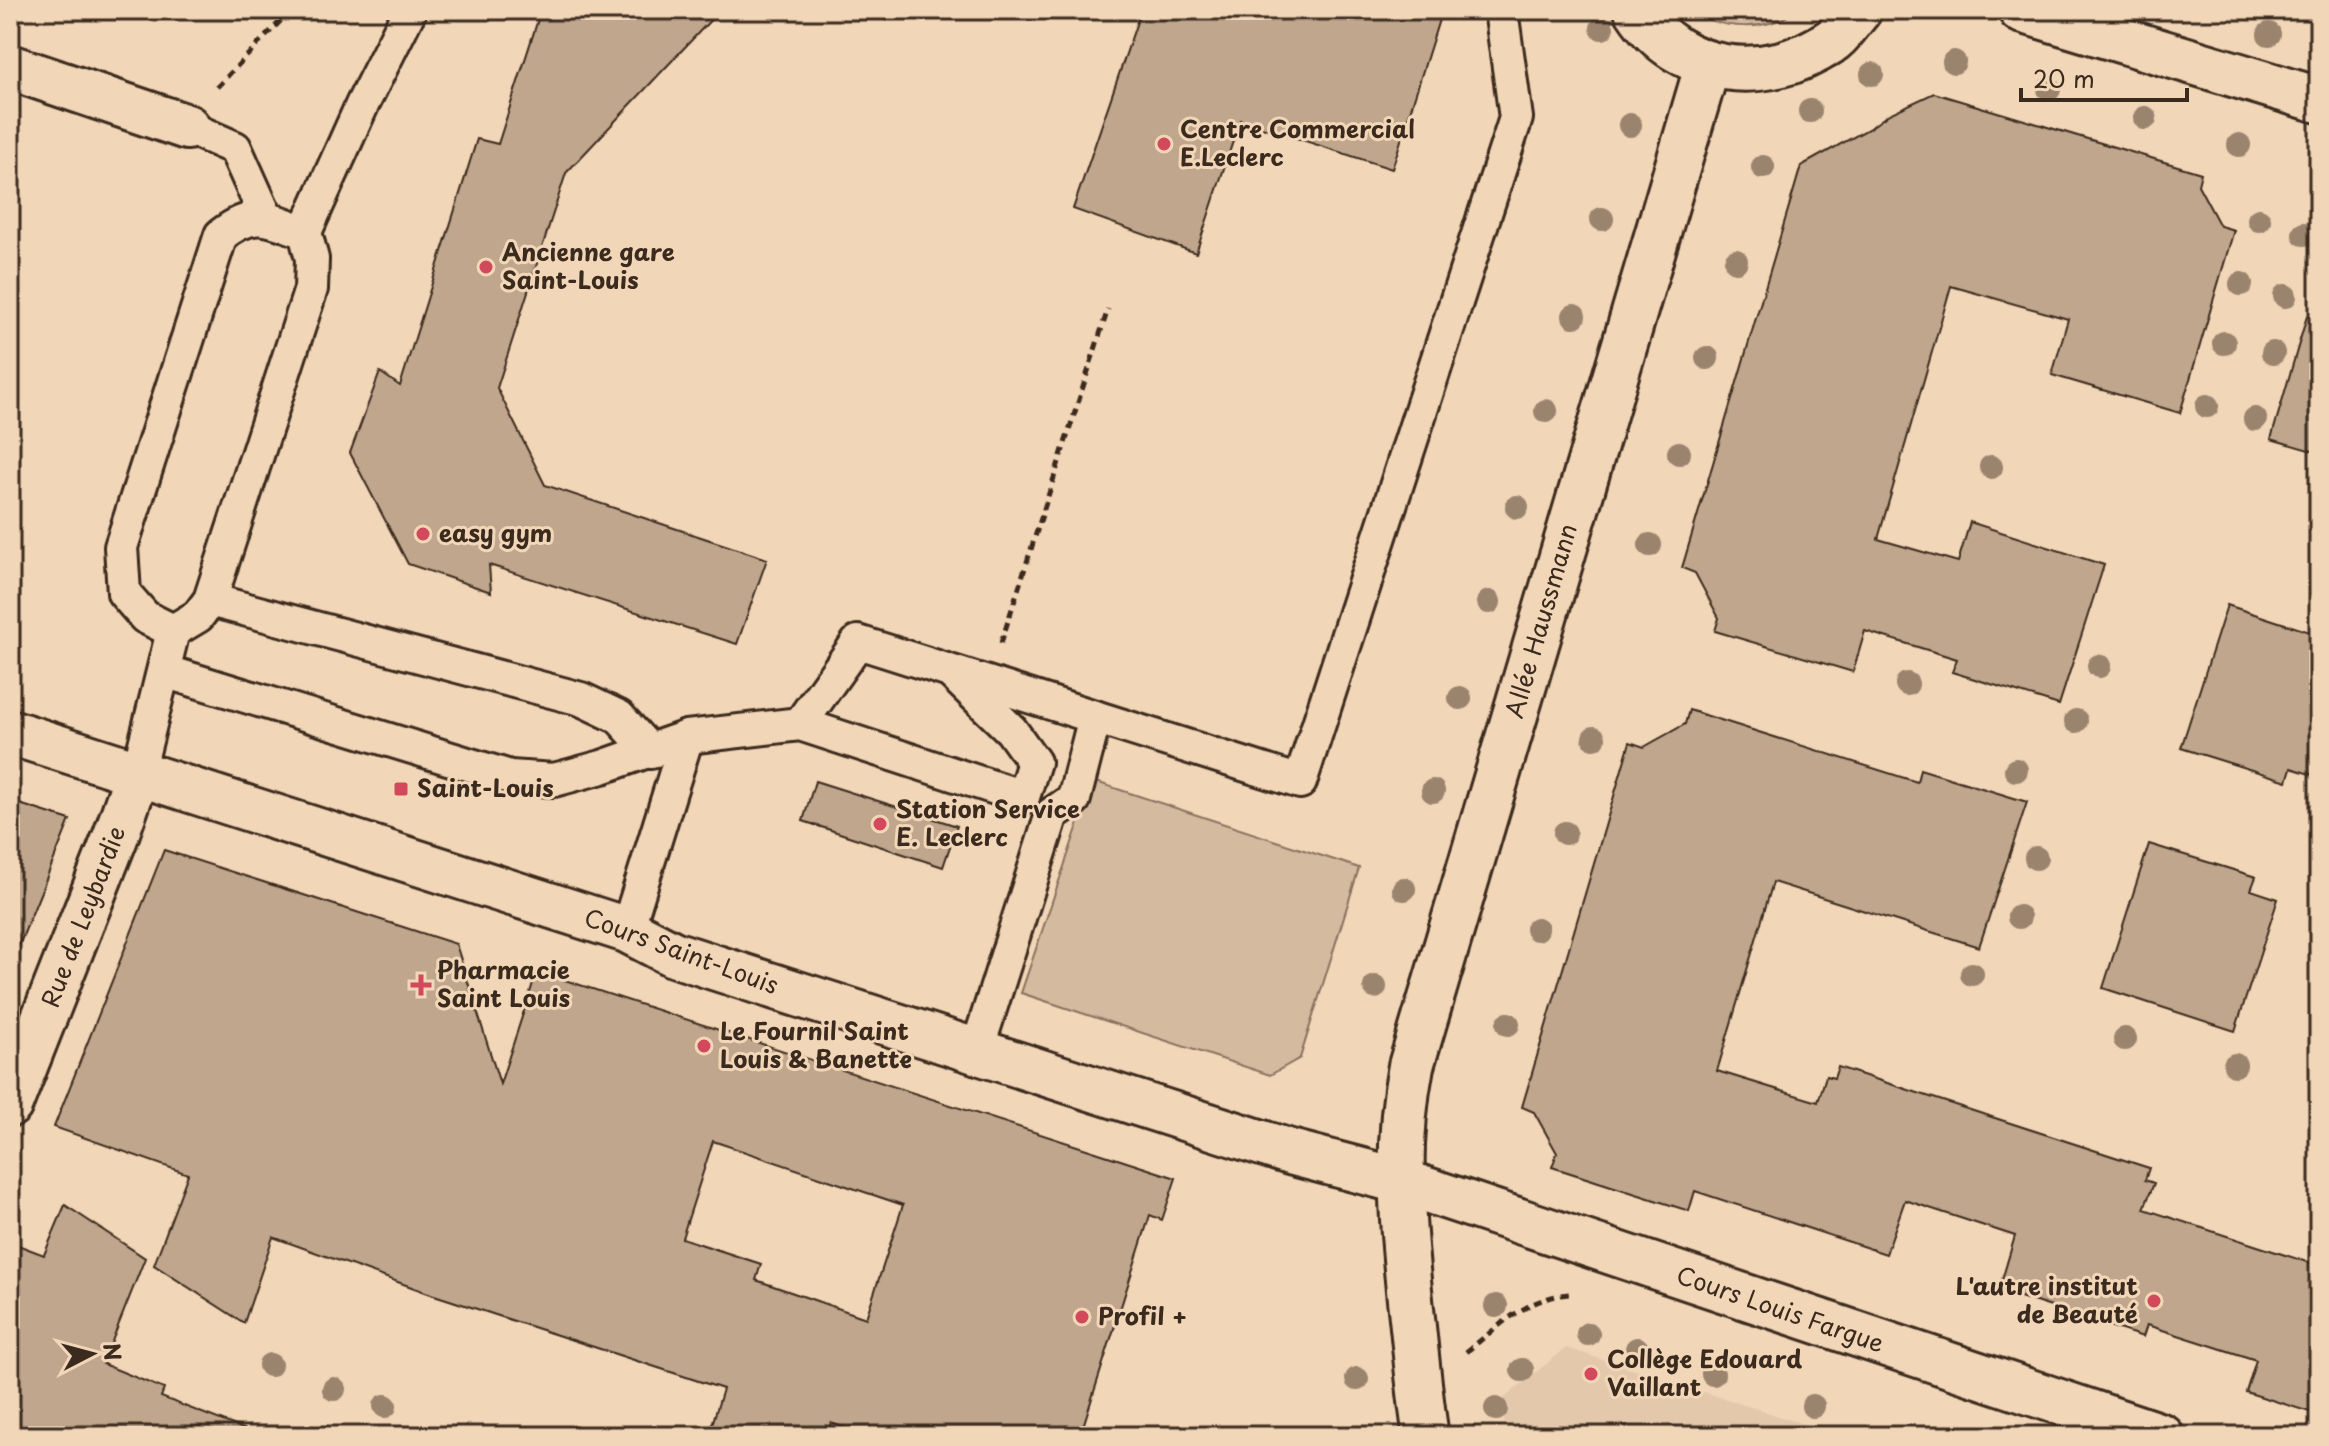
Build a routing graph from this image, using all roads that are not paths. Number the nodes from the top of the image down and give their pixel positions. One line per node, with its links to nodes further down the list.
1 (410, 10): 11 (lane)
2 (1501, 10): 16 (lane)
3 (1637, 10): 6 (street)
4 (1859, 10): 6 (street)
5 (2021, 10): 8 (street)
6 (1708, 64): 25 (street, Allée Haussmann)
7 (10, 67): 9 (street)
8 (2319, 100)
9 (187, 127): 10 (lane)
10 (266, 217): 11 (lane); 13 (lane)
11 (305, 232): 12 (lane)
12 (210, 600): 13 (lane); 20 (lane)
13 (173, 631): 15 (lane)
14 (949, 670): 16 (lane); 17 (lane); 17 (lane)
15 (164, 671): 20 (lane); 21 (lane)
16 (1095, 717): 23 (lane)
17 (800, 724): 19 (lane)
18 (10, 732): 21 (street, Cours Saint-Louis)
19 (687, 737): 20 (lane); 22 (lane)
20 (651, 752)
21 (138, 773): 22 (street, Cours Saint-Louis); 24 (street, Rue de Leybardie)
22 (627, 930): 23 (street, Cours Saint-Louis)
23 (977, 1050): 25 (street, Cours Saint-Louis)
24 (10, 1104)
25 (1400, 1181): 26 (street, Allée Haussmann); 27 (street, Cours Louis Fargue)
26 (1424, 1423)
27 (2161, 1436)

